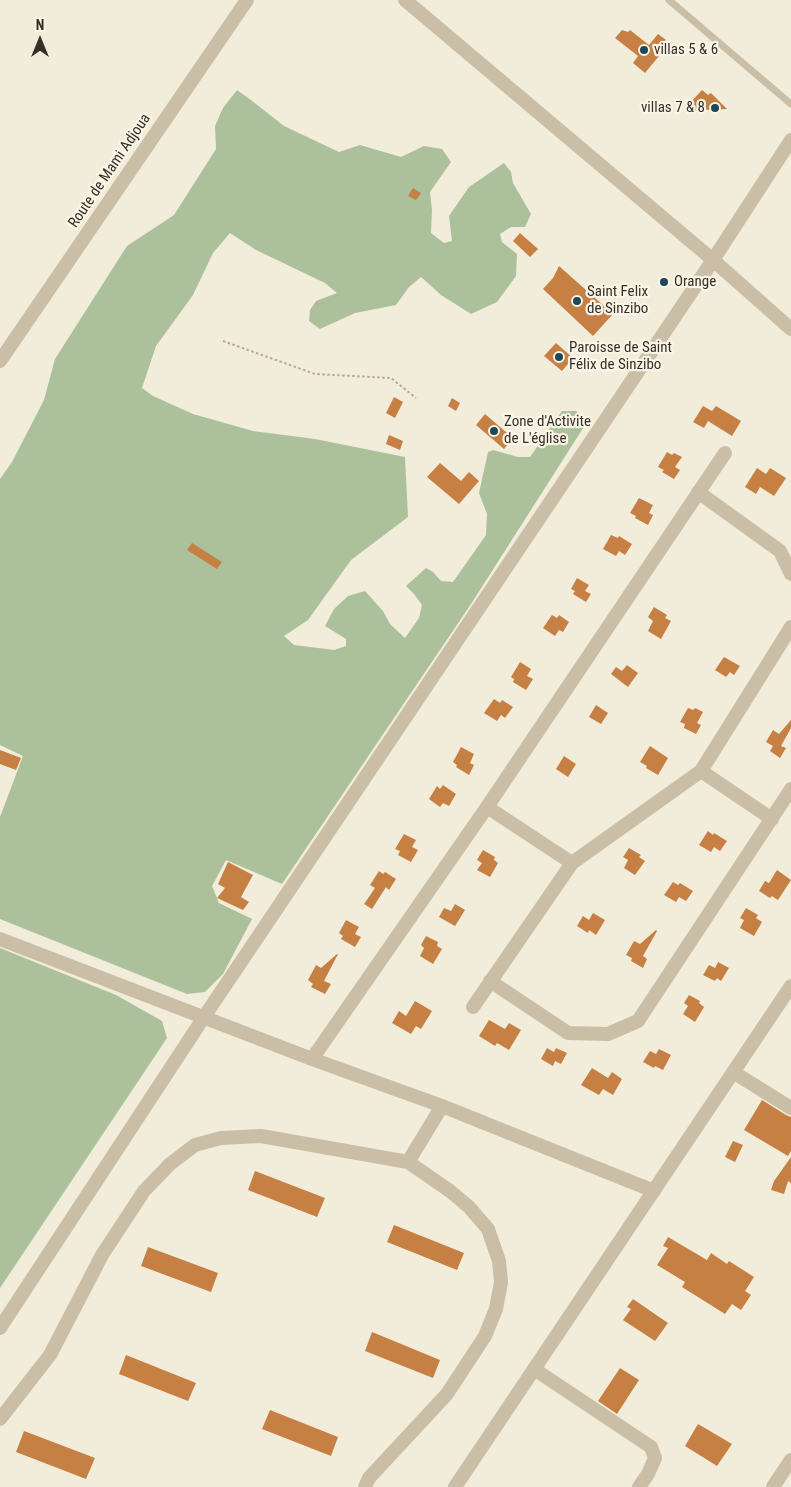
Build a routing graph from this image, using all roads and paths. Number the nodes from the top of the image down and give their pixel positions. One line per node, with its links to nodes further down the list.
1 (247, 0): 9 (street, Route de Mami Adjoua)
2 (405, 0): 6 (street)
3 (669, 0): 4 (lane)
4 (791, 104)
5 (791, 140): 6 (street)
6 (713, 260): 7 (street); 24 (street)
7 (791, 330)
8 (223, 341): 10 (path)
9 (0, 361)
10 (416, 398)
11 (725, 453): 12 (street)
12 (698, 492): 13 (street); 17 (street)
13 (791, 574)
14 (791, 627): 15 (street)
15 (701, 771): 18 (street); 19 (street)
16 (791, 789): 18 (street)
17 (487, 807): 19 (street); 25 (street)
18 (772, 819): 21 (street)
19 (572, 863): 21 (street)
20 (0, 939): 24 (street)
21 (490, 981): 23 (street)
22 (791, 986): 26 (street)
23 (473, 1007)
24 (204, 1017): 25 (street); 31 (street)
25 (312, 1059): 27 (street)
26 (733, 1072): 28 (street); 30 (street)
27 (442, 1106): 29 (street); 30 (street)
28 (791, 1108)
29 (408, 1162): 33 (street); 35 (street)
30 (654, 1191): 32 (street)
31 (0, 1328)
32 (534, 1369): 36 (street); 37 (street)
33 (0, 1418)
34 (791, 1460): 38 (street)
35 (365, 1487)
36 (455, 1487)
37 (639, 1487)
38 (773, 1487)

